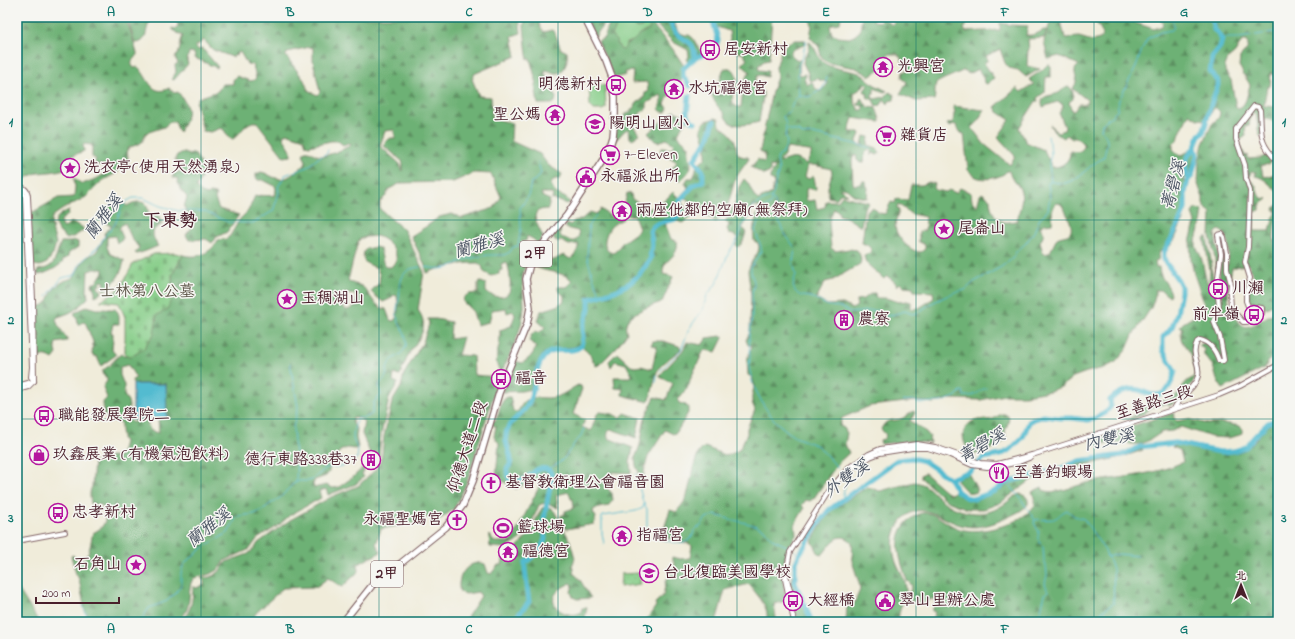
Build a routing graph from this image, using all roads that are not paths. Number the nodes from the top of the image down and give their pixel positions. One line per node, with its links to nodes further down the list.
1 (584, 17): 12 (main road, 仰德大道二段 / 2甲)
2 (1278, 162): 9 (street)
3 (17, 186): 4 (street)
4 (20, 189): 6 (street)
5 (1278, 365): 9 (street, 至善路三段)
6 (34, 381): 7 (street); 8 (street)
7 (17, 386)
8 (17, 390)
9 (1174, 410): 13 (street, 至善路三段)
10 (65, 532): 11 (street)
11 (17, 541)
12 (343, 622)
13 (796, 622)

